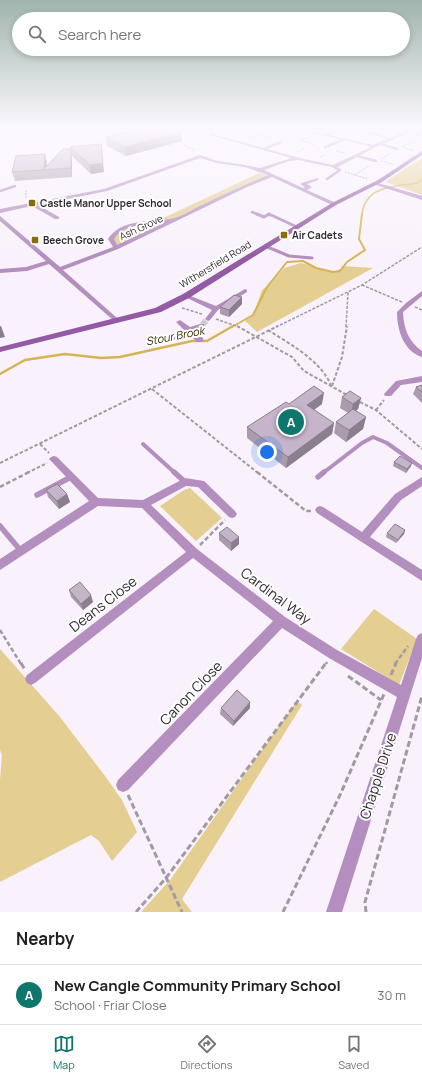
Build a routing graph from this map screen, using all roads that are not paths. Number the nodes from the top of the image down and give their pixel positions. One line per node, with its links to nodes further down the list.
1 (157, 172): 15 (street)
2 (263, 172): 5 (street)
3 (338, 172): 7 (lane)
4 (394, 172): 8 (street, Withersfield Road)
5 (271, 176): 11 (street); 21 (street, Ash Grove)
6 (316, 179): 10 (street)
7 (327, 179)
8 (377, 183): 14 (street); 16 (street, Withersfield Road)
9 (15, 186): 12 (lane)
10 (309, 187): 11 (street); 13 (street)
11 (302, 190): 16 (street)
12 (0, 191)
13 (317, 191)
14 (422, 198)
15 (32, 204): 17 (street); 19 (street)
16 (334, 204): 22 (street, Withersfield Road)
17 (0, 211)
18 (252, 212): 22 (lane)
19 (57, 218)
20 (1, 220): 26 (street)
21 (174, 222): 24 (street, Ash Grove); 24 (street, Ash Grove)
22 (297, 227): 23 (street, Withersfield Road)
23 (265, 246): 25 (lane); 31 (street, Withersfield Road)
24 (116, 248): 27 (street, Ash Grove)
25 (312, 258)
26 (50, 262): 27 (street); 28 (street)
27 (59, 270): 34 (street)
28 (0, 271)
29 (245, 291): 32 (street)
30 (422, 293): 41 (street)
31 (186, 296): 32 (street); 34 (street, Withersfield Road)
32 (216, 308): 33 (street)
33 (208, 318)
34 (115, 319): 40 (street, Withersfield Road)
35 (180, 322): 37 (street)
36 (202, 325): 37 (street)
37 (190, 332): 38 (street); 39 (street)
38 (168, 339)
39 (200, 340)
40 (0, 350)
41 (422, 355)
42 (422, 379): 43 (street)
43 (388, 394)
44 (143, 444): 50 (lane)
45 (54, 459): 47 (street)
46 (422, 468): 48 (lane)
47 (71, 477): 51 (lane); 52 (street)
48 (318, 477)
49 (422, 481): 57 (street)
50 (185, 482): 53 (street); 55 (street)
51 (37, 495)
52 (96, 502): 53 (street); 58 (street)
53 (144, 504): 59 (street, Cardinal Way)
54 (320, 510): 57 (street)
55 (232, 514)
56 (0, 526): 58 (lane)
57 (362, 538): 61 (street)
58 (21, 551): 60 (street)
59 (193, 552): 62 (street, Cardinal Way); 64 (street, Deans Close)
60 (0, 564)
61 (422, 576)
62 (281, 621): 65 (street, Cardinal Way); 66 (street, Canon Close)
63 (416, 640): 65 (street, Chapple Drive)
64 (31, 679)
65 (405, 694): 67 (street, Chapple Drive)
66 (123, 785)
67 (334, 912)

